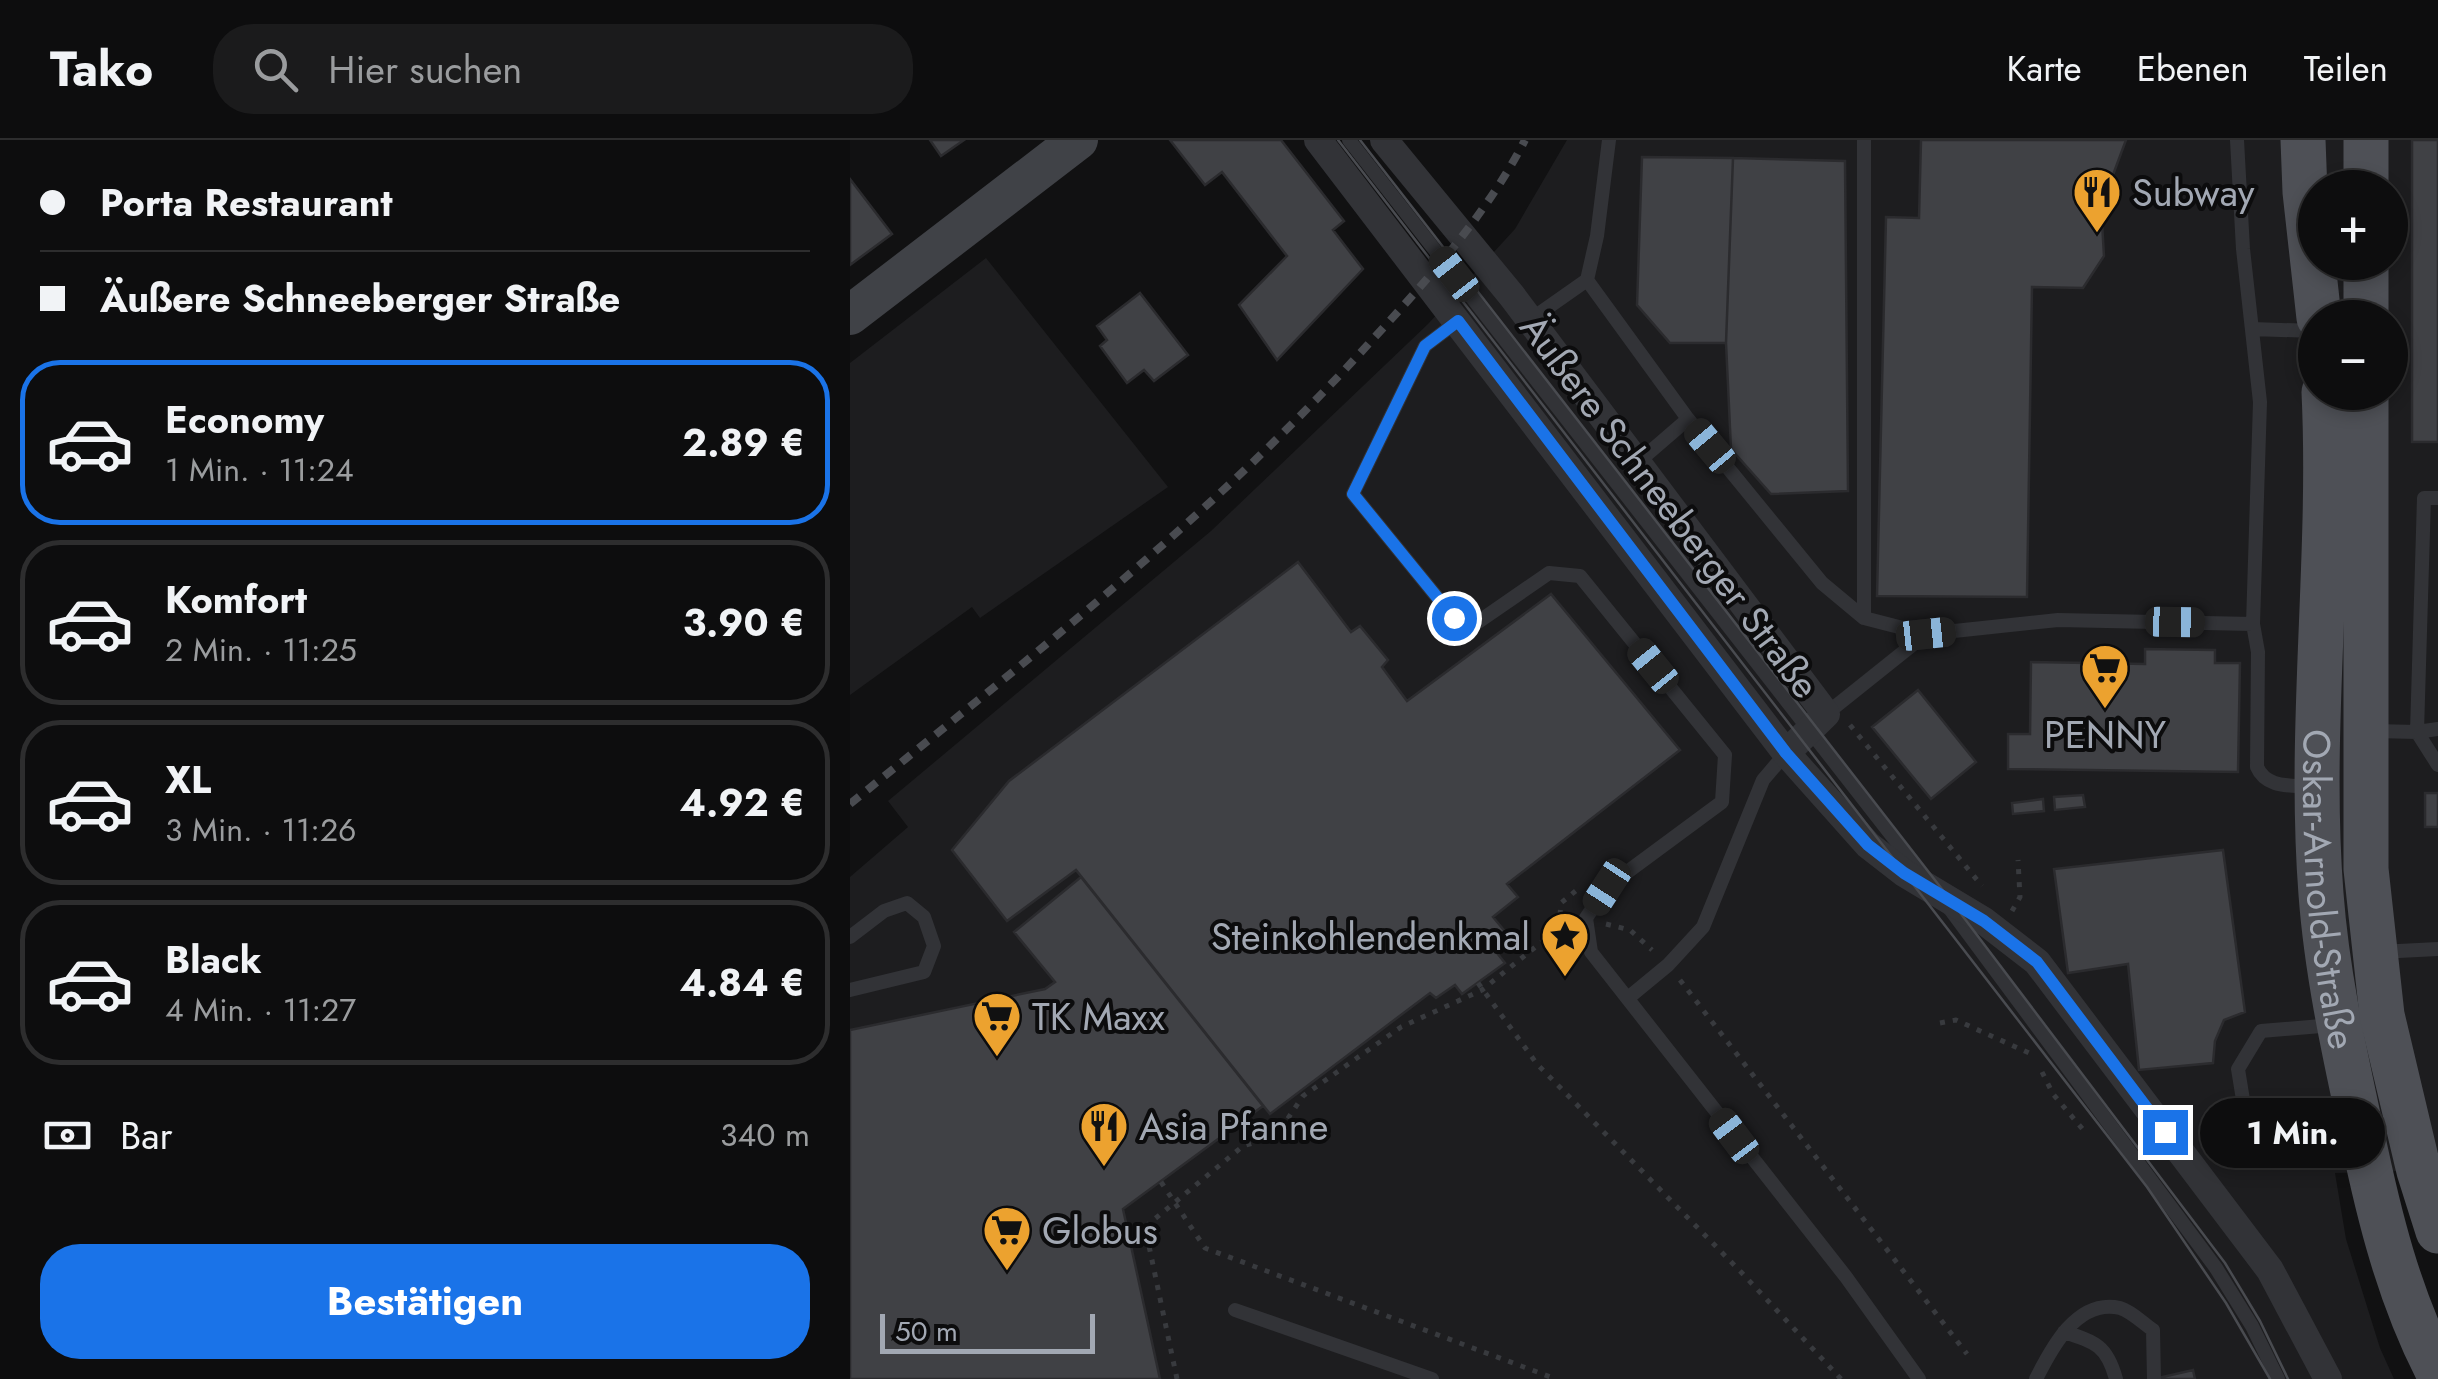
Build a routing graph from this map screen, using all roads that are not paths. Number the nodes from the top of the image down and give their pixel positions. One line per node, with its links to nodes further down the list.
1 (1078, 140): 13 (main road)
2 (1318, 140): 15 (street, Äußere Schneeberger Straße)
3 (1349, 140): 26 (lane, Äußere Schneeberger Straße)
4 (1384, 140): 14 (street, Äußere Schneeberger Straße)
5 (1609, 140): 11 (lane)
6 (1864, 140): 23 (lane)
7 (2237, 140): 16 (lane)
8 (2303, 140): 12 (main road)
9 (2366, 140): 10 (main road)
10 (2366, 170)
11 (1587, 280): 14 (lane); 20 (lane)
12 (2317, 300)
13 (850, 315)
14 (1530, 320): 21 (street, Äußere Schneeberger Straße)
15 (1458, 321): 30 (street, Äußere Schneeberger Straße); 38 (lane)
16 (2252, 329): 17 (lane); 24 (lane)
17 (2298, 330)
18 (2324, 410): 32 (main road, Oskar-Arnold-Straße)
19 (2366, 410): 28 (main road, Oskar-Arnold-Straße)
20 (1688, 419): 21 (lane); 23 (lane)
21 (1638, 463): 26 (street, Äußere Schneeberger Straße)
22 (2438, 498): 29 (lane)
23 (1864, 618): 25 (lane)
24 (2253, 624): 25 (lane); 32 (lane)
25 (1926, 634): 26 (lane)
26 (1824, 717): 30 (street, Äußere Schneeberger Straße); 33 (lane, Äußere Schneeberger Straße)
27 (2438, 729): 29 (lane)
28 (2366, 732): 29 (lane); 36 (main road, Oskar-Arnold-Straße)
29 (2417, 732): 31 (lane)
30 (1786, 753): 33 (street, Äußere Schneeberger Straße); 38 (lane)
31 (2438, 765)
32 (2318, 788): 39 (main road, Oskar-Arnold-Straße)
33 (1934, 890): 50 (lane, Äußere Schneeberger Straße); 51 (street, Äußere Schneeberger Straße)
34 (850, 937): 37 (lane)
35 (2438, 948): 36 (lane, Oskar-Arnold-Straße)
36 (2374, 952): 41 (main road, Oskar-Arnold-Straße)
37 (850, 990)
38 (1628, 998): 46 (lane)
39 (2338, 1024): 40 (lane); 44 (main road, Oskar-Arnold-Straße)
40 (2244, 1106)
41 (2438, 1231)
42 (1235, 1310): 45 (lane)
43 (2064, 1332): 47 (lane); 48 (lane); 49 (lane)
44 (2438, 1372)
45 (1432, 1379)
46 (1920, 1379)
47 (2036, 1379)
48 (2116, 1379)
49 (2154, 1379)
50 (2278, 1379)
51 (2328, 1379)

